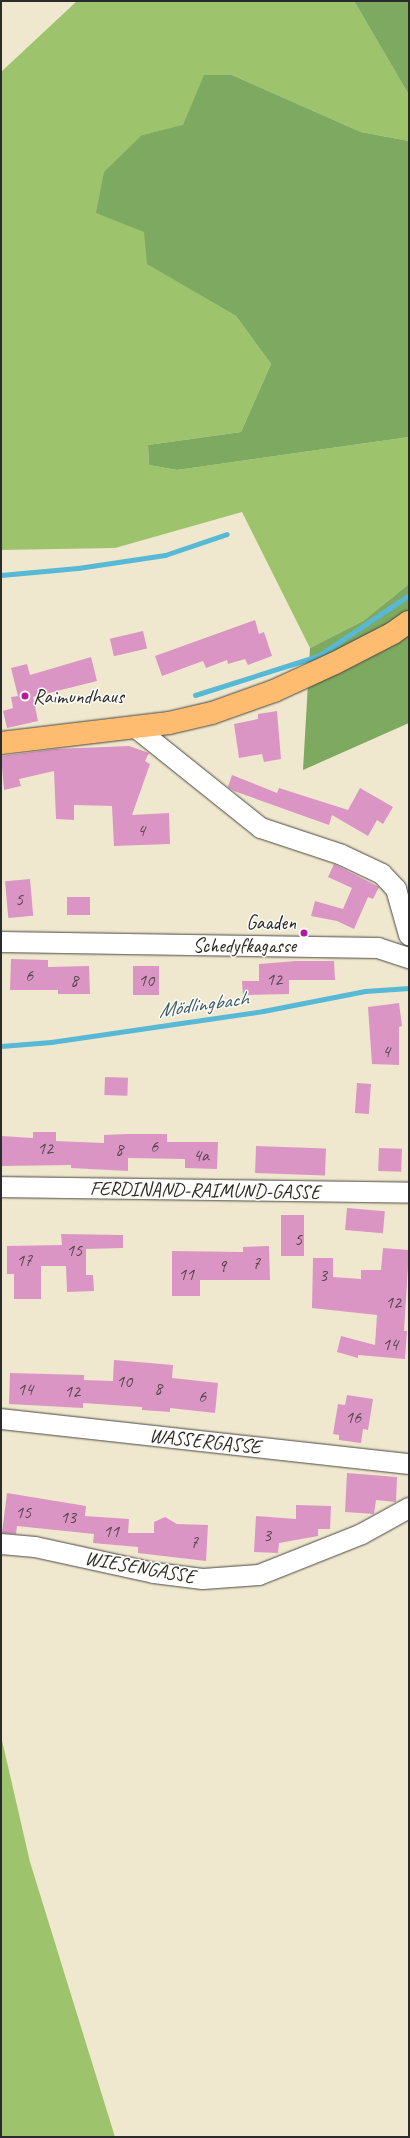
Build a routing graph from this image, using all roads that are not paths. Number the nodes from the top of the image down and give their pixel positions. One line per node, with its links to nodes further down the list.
1 (409, 622): 2 (main road)
2 (136, 728): 3 (main road); 4 (street)
3 (1, 743)
4 (409, 935)
5 (1, 942): 6 (street)
6 (409, 958)
7 (1, 1187): 8 (street, FERDINAND-RAIMUND-GASSE)
8 (409, 1193)
9 (1, 1418): 10 (street, WASSERGASSE)
10 (409, 1464)
11 (409, 1508): 12 (street, WIESENGASSE)
12 (1, 1544)

